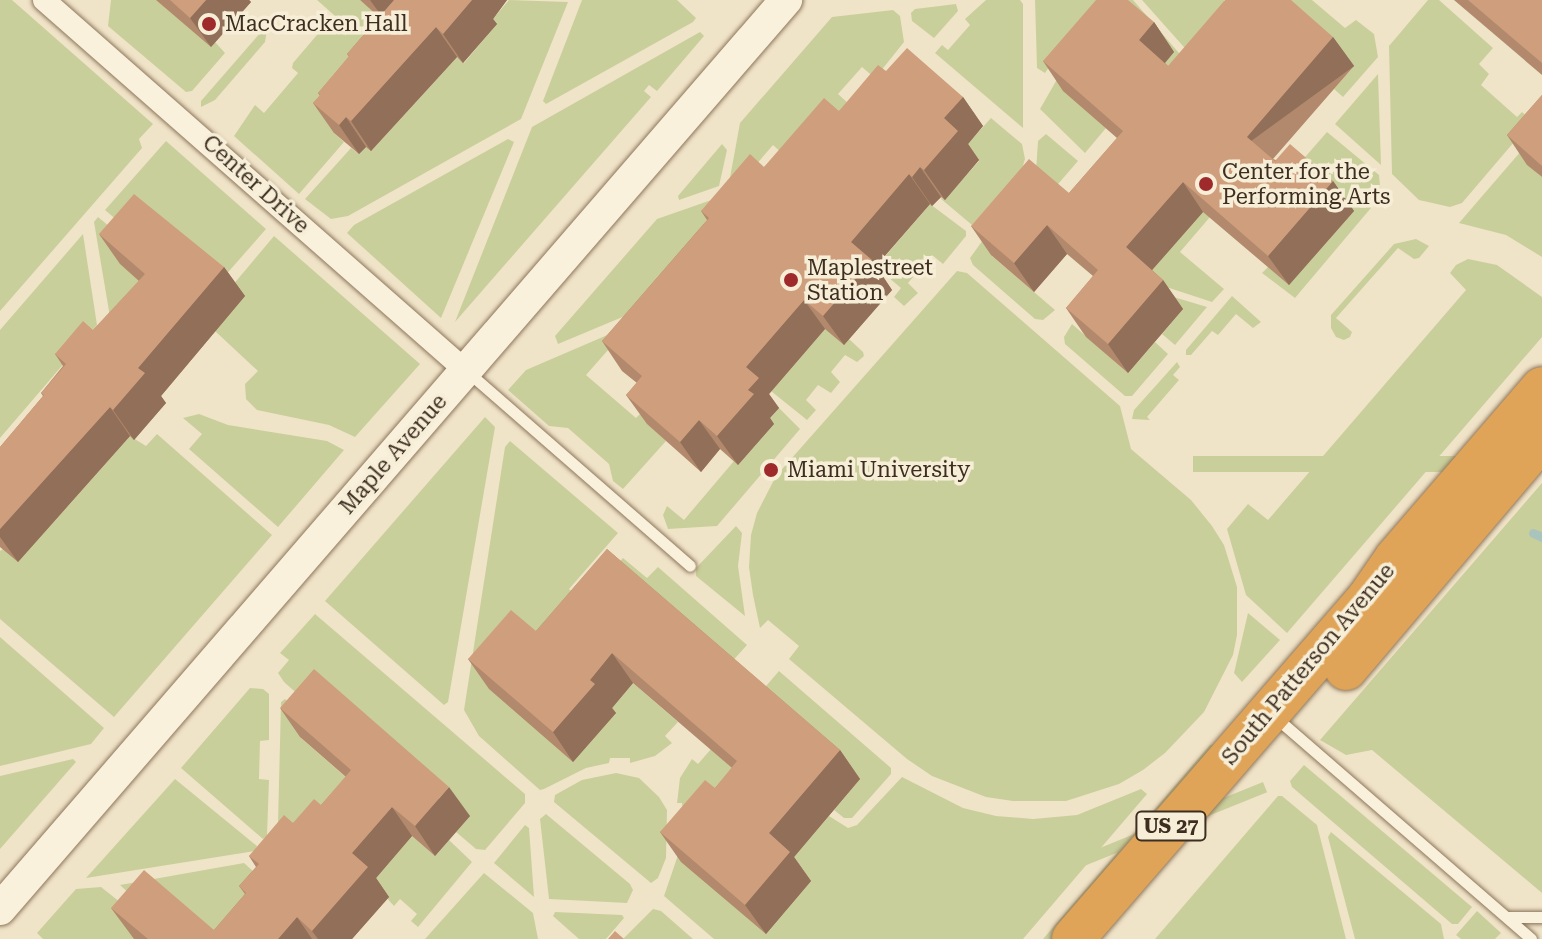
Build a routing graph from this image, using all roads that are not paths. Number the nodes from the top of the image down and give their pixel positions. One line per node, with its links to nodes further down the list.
1 (44, 0): 3 (street, Center Drive)
2 (786, 0): 3 (street, Maple Avenue)
3 (465, 370): 6 (lane); 8 (street, Maple Avenue)
4 (1542, 388): 7 (highway, South Patterson Avenue / US 27)
5 (1542, 438): 7 (highway, South Patterson Avenue / US 27)
6 (690, 566)
7 (1280, 722): 9 (lane); 11 (highway, South Patterson Avenue / US 27); 12 (highway, South Patterson Avenue / US 27)
8 (0, 909)
9 (1507, 917): 10 (lane); 13 (lane)
10 (1542, 917)
11 (1073, 939)
12 (1107, 939)
13 (1531, 939)

